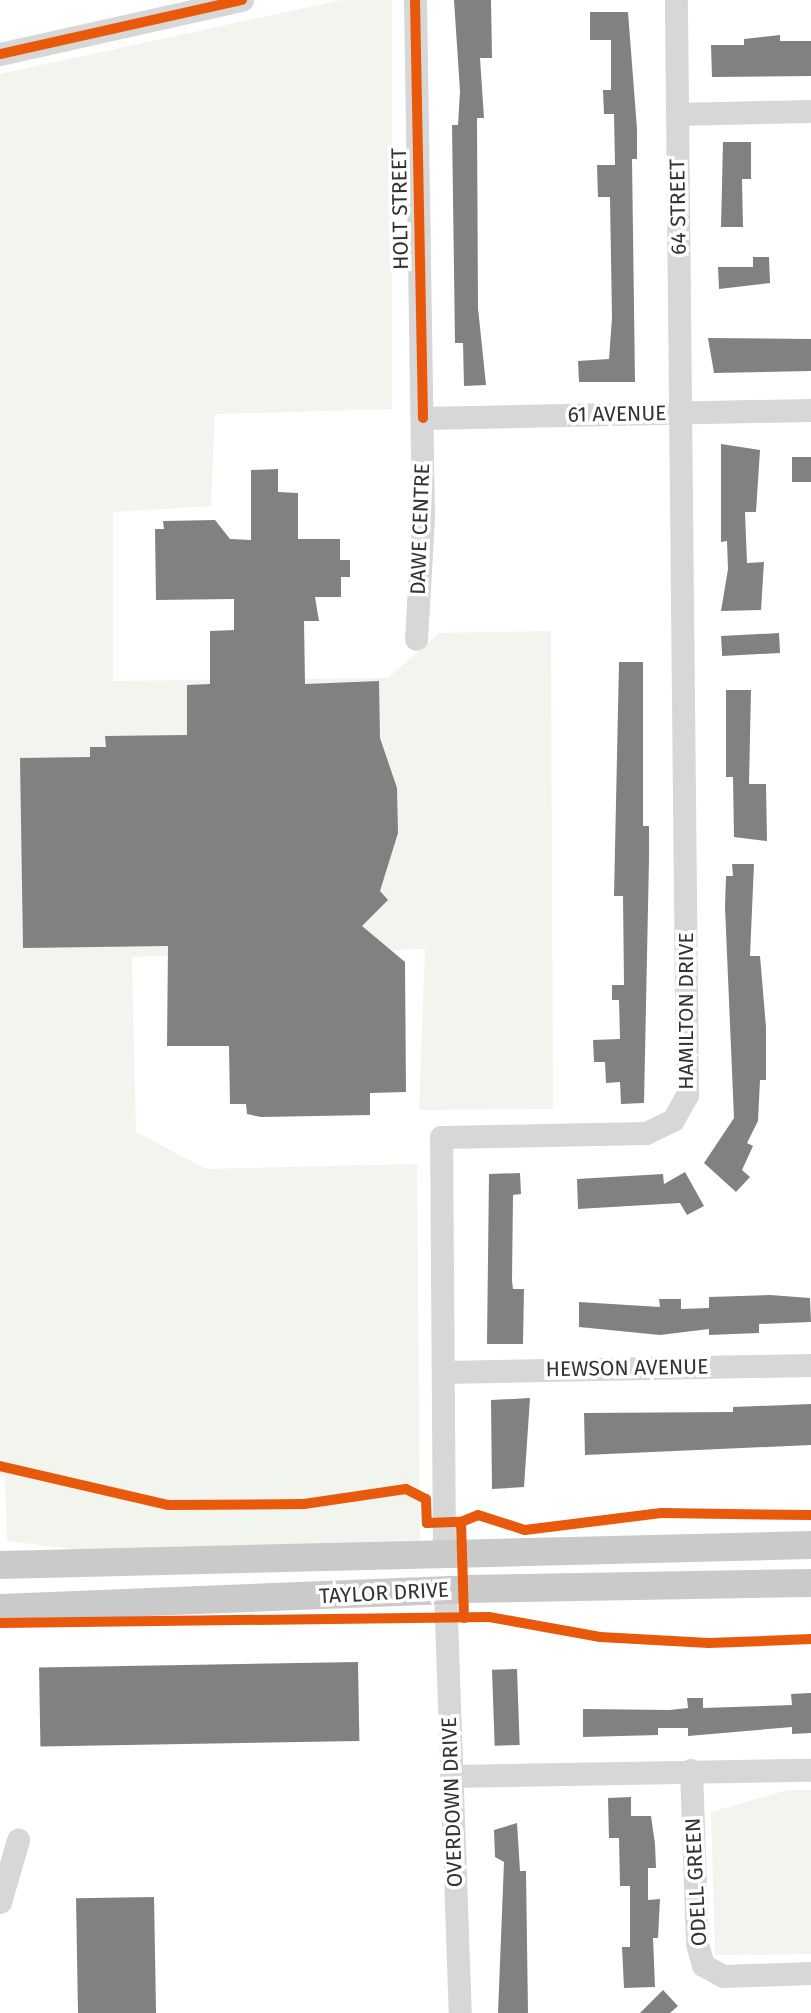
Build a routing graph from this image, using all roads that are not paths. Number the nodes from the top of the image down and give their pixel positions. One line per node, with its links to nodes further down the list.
1 (242, 0): 4 (street)
2 (415, 0): 9 (street, HOLT STREET)
3 (676, 0): 6 (street, 64 STREET)
4 (0, 54)
5 (811, 111): 6 (street)
6 (677, 114): 8 (street, 64 STREET)
7 (811, 410): 8 (street, 61 AVENUE)
8 (682, 413): 9 (street, 61 AVENUE); 12 (street, HAMILTON DRIVE)
9 (422, 418): 10 (street, DAWE CENTRE)
10 (416, 639)
11 (811, 1365): 12 (street, HEWSON AVENUE)
12 (443, 1372): 14 (street, HAMILTON DRIVE)
13 (811, 1545): 14 (main road, TAYLOR DRIVE)
14 (444, 1555): 15 (main road, TAYLOR DRIVE)
15 (3, 1564)
16 (811, 1583): 17 (main road, TAYLOR DRIVE)
17 (445, 1590): 18 (main road, TAYLOR DRIVE); 21 (street, OVERDOWN DRIVE)
18 (0, 1608)
19 (691, 1770): 20 (street); 21 (street); 24 (street, ODELL GREEN)
20 (811, 1770)
21 (451, 1776): 25 (street, OVERDOWN DRIVE)
22 (18, 1840): 23 (street)
23 (0, 1902)
24 (811, 1973)
25 (460, 2013)

